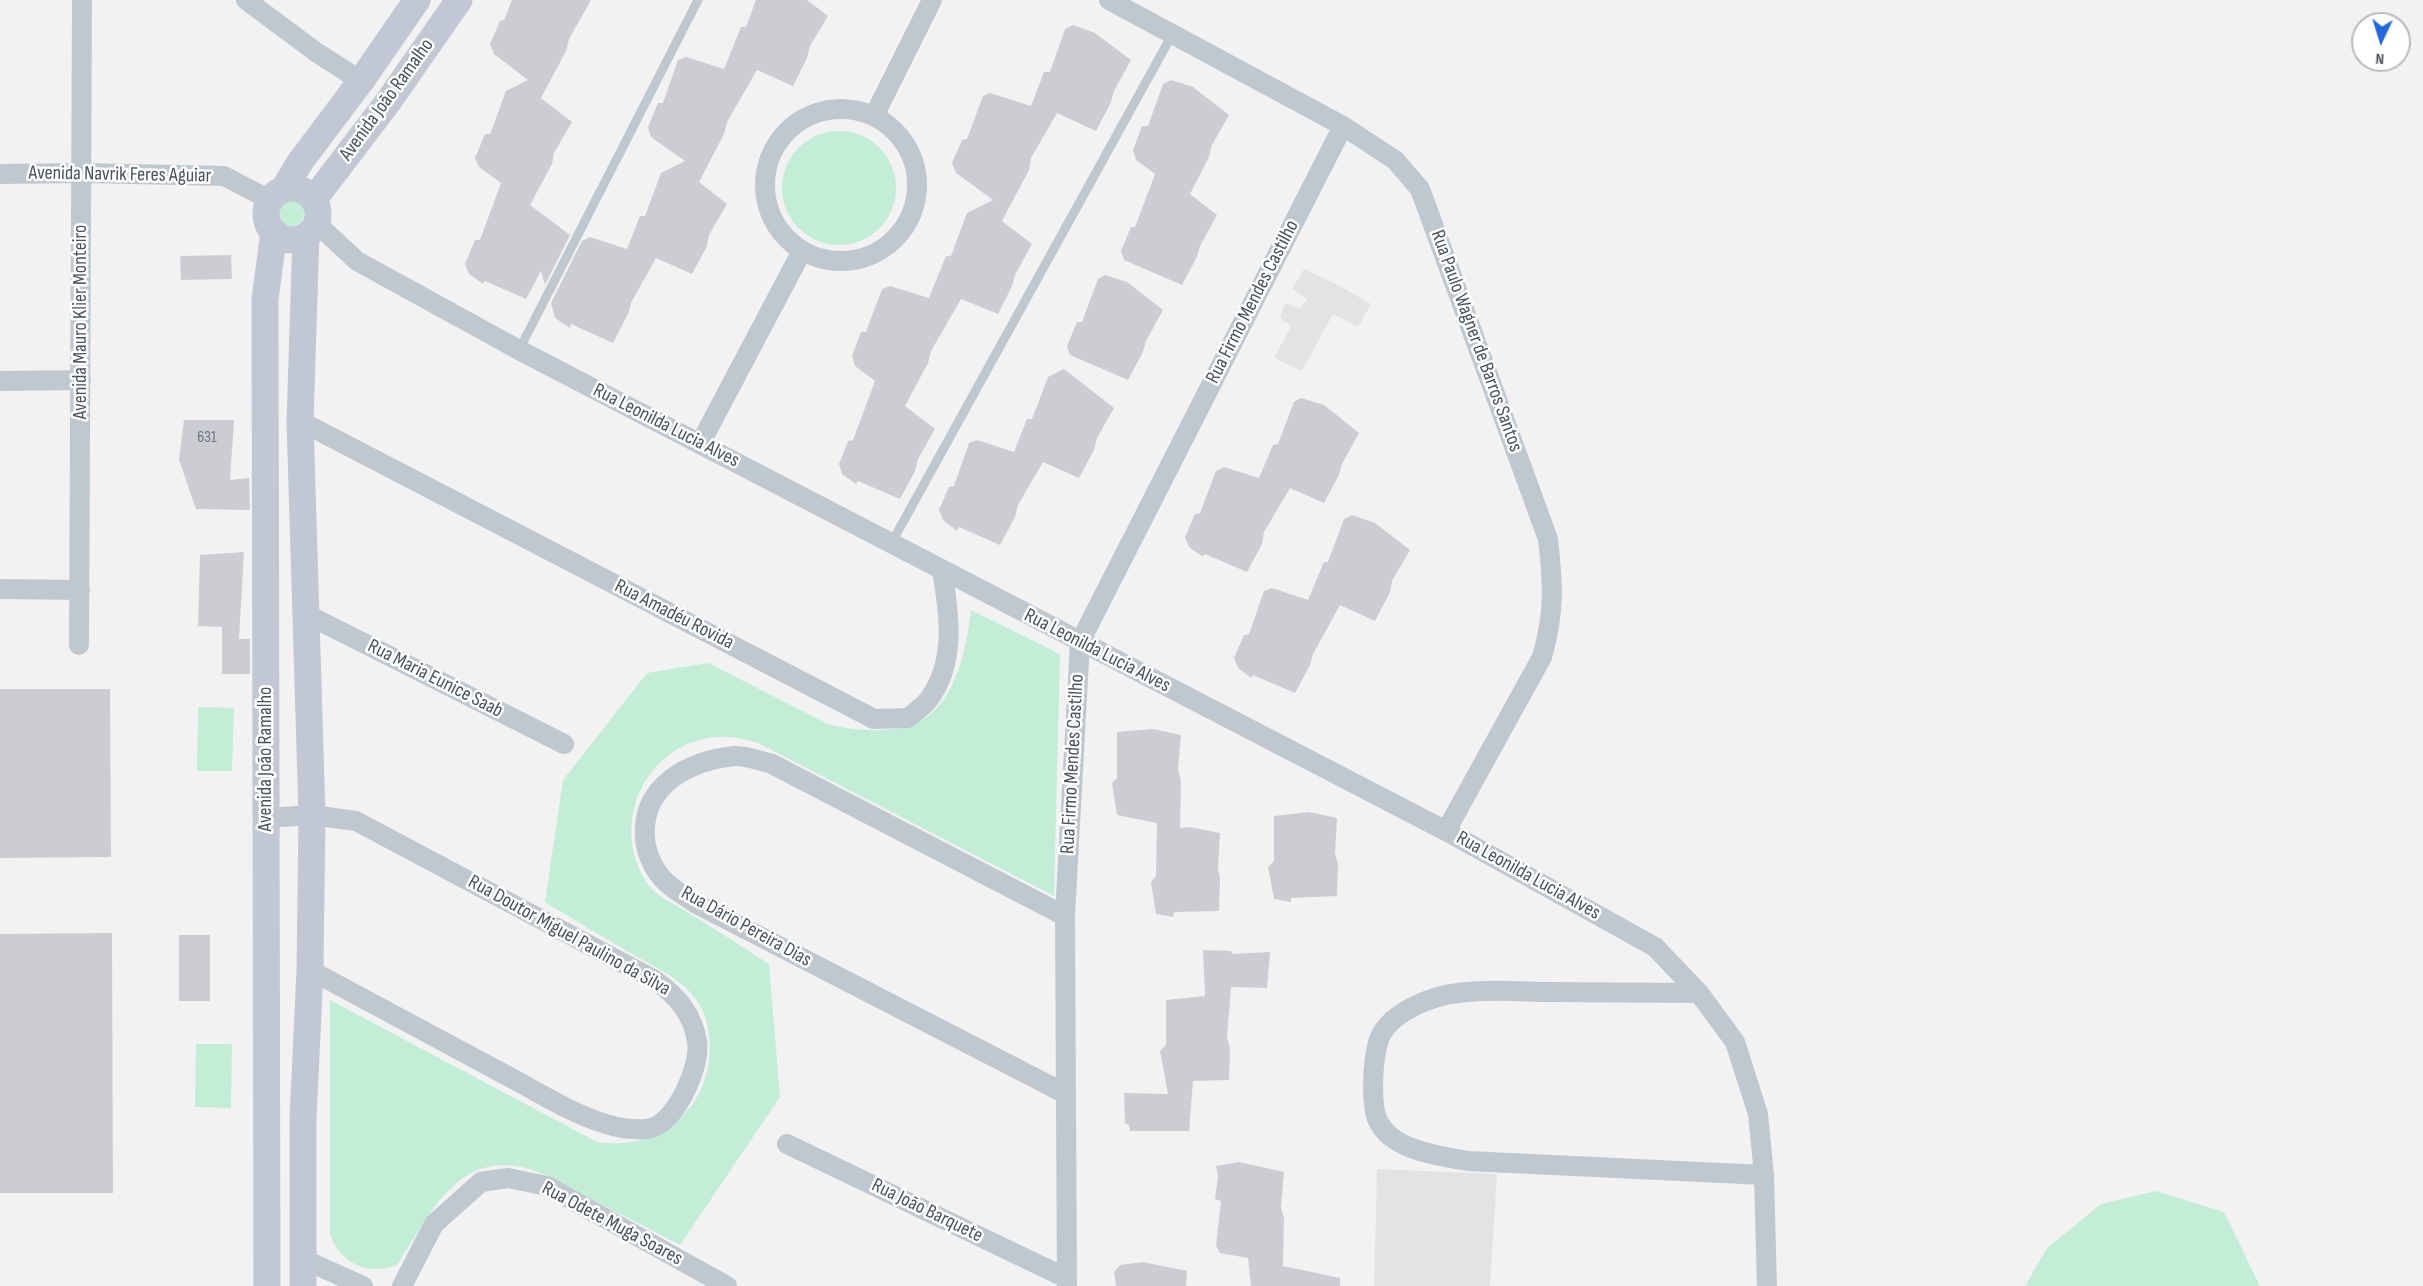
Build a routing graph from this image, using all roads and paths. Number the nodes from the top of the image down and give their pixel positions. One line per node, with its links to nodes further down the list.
1 (82, 0): 12 (street, Avenida Mauro Klier Monteiro)
2 (246, 0): 9 (street)
3 (417, 0): 9 (street, Avenida João Ramalho)
4 (459, 0): 15 (street, Avenida João Ramalho)
5 (698, 0): 18 (lane)
6 (932, 0): 10 (street)
7 (1108, 0): 8 (street, Rua Paulo Wagner de Barros Santos)
8 (1173, 33): 11 (street, Rua Paulo Wagner de Barros Santos); 23 (lane)
9 (361, 81): 14 (street, Avenida João Ramalho)
10 (874, 116): 17 (street); 17 (street)
11 (1343, 126): 28 (street, Rua Firmo Mendes Castilho); 33 (street, Rua Paulo Wagner de Barros Santos)
12 (83, 173): 13 (street, Avenida Navrik Feres Aguiar); 14 (street, Avenida Navrik Feres Aguiar); 19 (street, Avenida Mauro Klier Monteiro)
13 (0, 174)
14 (277, 194): 15 (street); 16 (street)
15 (312, 219): 16 (street); 18 (street, Rua Leonilda Lucia Alves); 21 (street)
16 (274, 232): 32 (street, Avenida João Ramalho)
17 (802, 251): 22 (street)
18 (519, 350): 22 (street, Rua Leonilda Lucia Alves)
19 (81, 380): 20 (street); 26 (street, Avenida Mauro Klier Monteiro)
20 (0, 381)
21 (300, 421): 24 (street, Rua Amadéu Rovida); 27 (street)
22 (700, 444): 23 (street, Rua Leonilda Lucia Alves)
23 (892, 542): 24 (street, Rua Leonilda Lucia Alves)
24 (942, 570): 28 (street, Rua Leonilda Lucia Alves)
25 (0, 590): 26 (street)
26 (80, 590): 29 (street, Avenida Mauro Klier Monteiro)
27 (306, 614): 30 (street, Rua Maria Eunice Saab); 31 (street)
28 (1080, 642): 33 (street, Rua Leonilda Lucia Alves); 34 (street, Rua Firmo Mendes Castilho)
29 (79, 645)
30 (564, 744)
31 (312, 815): 32 (street, Rua Doutor Miguel Paulino da Silva); 35 (street); 35 (street, Rua Doutor Miguel Paulino da Silva)
32 (266, 818): 42 (street, Avenida João Ramalho)
33 (1446, 831): 36 (street, Rua Leonilda Lucia Alves)
34 (1065, 916): 37 (street, Rua Firmo Mendes Castilho); 37 (street, Rua Dário Pereira Dias)
35 (310, 970): 40 (street)
36 (1699, 993): 39 (street, Rua Leonilda Lucia Alves); 39 (street)
37 (1064, 1093): 41 (street, Rua Firmo Mendes Castilho)
38 (787, 1144): 41 (street, Rua João Barquete)
39 (1764, 1174): 47 (street, Rua Leonilda Lucia Alves)
40 (303, 1259): 43 (street); 44 (street)
41 (1066, 1282)
42 (267, 1286)
43 (303, 1286)
44 (363, 1286)
45 (402, 1286): 46 (street, Rua Odete Muga Soares)
46 (727, 1286)
47 (1767, 1286)

